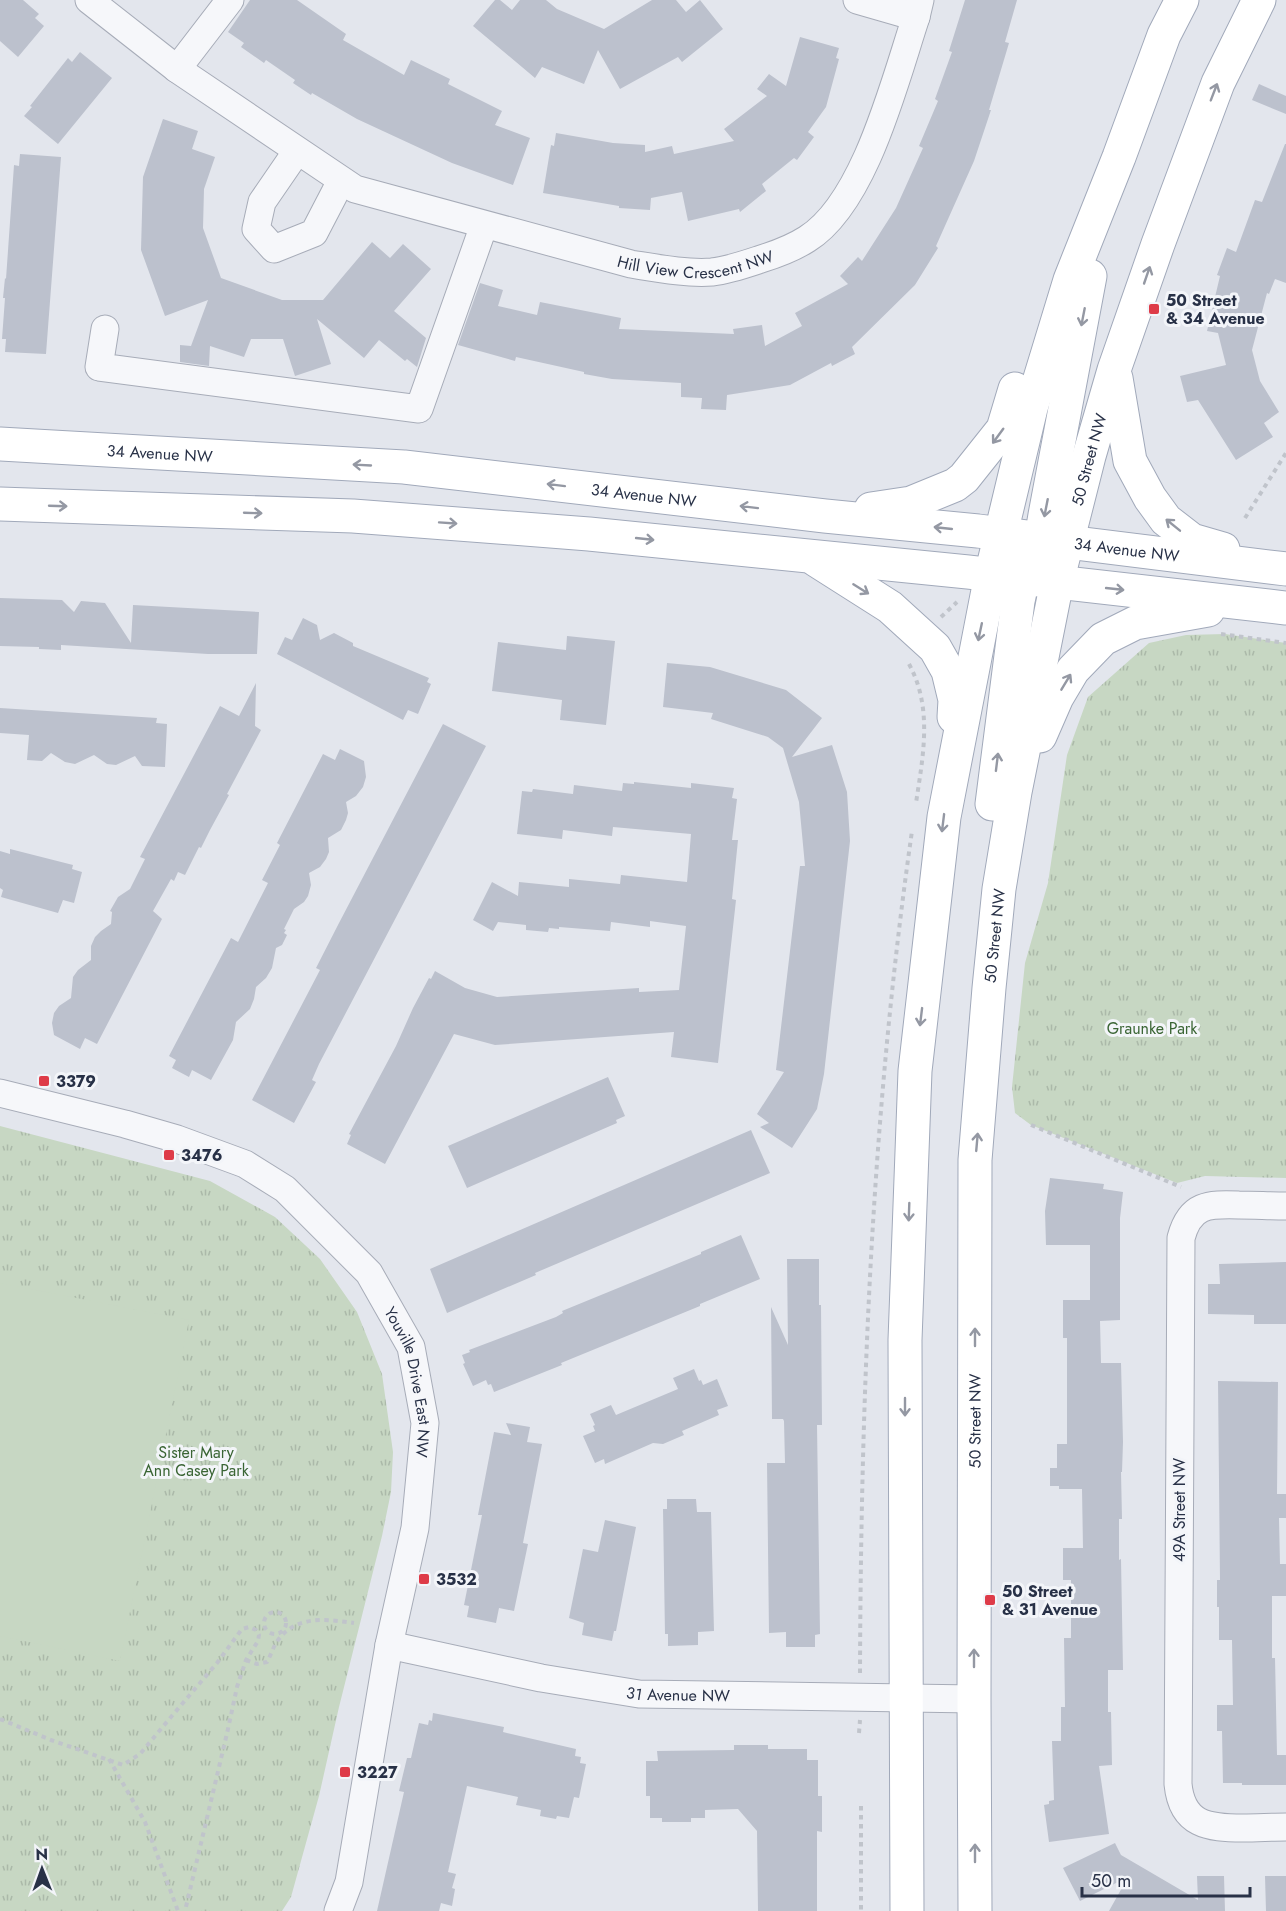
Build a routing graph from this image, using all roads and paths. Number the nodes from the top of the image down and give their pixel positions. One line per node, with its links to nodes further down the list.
1 (89, 0): 8 (street, Hill View Crescent NW)
2 (230, 0): 8 (street)
3 (857, 0): 6 (street, Hill View Crescent NW)
4 (1182, 0): 7 (main road)
5 (1259, 0): 14 (main road, 50 Street NW, one-way to 5)
6 (918, 9): 12 (street, Hill View Crescent NW)
7 (1164, 35): 10 (main road); 18 (main road, one-way to 18)
8 (177, 69): 9 (street, Hill View Crescent NW)
9 (297, 151): 11 (street, Hill View Crescent NW); 11 (street)
10 (1119, 157): 20 (main road); 21 (main road, one-way to 21)
11 (341, 181): 12 (street, Hill View Crescent NW)
12 (484, 225): 13 (street)
13 (105, 329)
14 (1114, 370): 21 (main road, 50 Street NW); 23 (main road, one-way to 14)
15 (0, 444): 18 (main road, 34 Avenue NW, one-way to 15)
16 (1286, 453): 19 (path)
17 (0, 504): 22 (main road, one-way to 22)
18 (825, 516): 20 (main road, 34 Avenue NW, one-way to 18)
19 (1245, 518)
20 (1001, 534): 21 (main road, 34 Avenue NW); 24 (main road)
21 (1054, 541): 23 (main road, 34 Avenue NW); 25 (main road, 50 Street NW)
22 (812, 558): 24 (main road); 28 (main road, one-way to 28)
23 (1275, 567)
24 (1007, 577): 25 (main road); 28 (main road, one-way to 28); 30 (main road, one-way to 24)
25 (1057, 582): 26 (main road, one-way to 26); 29 (main road, 50 Street NW)
26 (1248, 603): 27 (main road); 29 (main road, one-way to 26)
27 (1286, 608)
28 (953, 766): 39 (main road, one-way to 39)
29 (1015, 792): 30 (main road, 50 Street NW)
30 (989, 988): 40 (main road, 50 Street NW, one-way to 30)
31 (0, 1093): 37 (street, Youville Drive East NW)
32 (1031, 1125): 33 (path)
33 (1181, 1187)
34 (1286, 1206): 44 (street, 49A Street NW)
35 (354, 1623): 36 (path)
36 (284, 1632): 36 (path); 38 (path)
37 (389, 1645): 39 (street, 31 Avenue NW); 47 (street, Youville Drive East NW)
38 (246, 1660): 42 (path); 46 (path)
39 (906, 1699): 40 (street, 31 Avenue NW); 49 (main road)
40 (974, 1699): 50 (main road, 50 Street NW, one-way to 40)
41 (0, 1719): 42 (path)
42 (109, 1759): 45 (path)
43 (861, 1806): 48 (path)
44 (1286, 1827)
45 (178, 1911)
46 (184, 1911)
47 (338, 1911)
48 (861, 1911)
49 (908, 1911)
50 (975, 1911)

